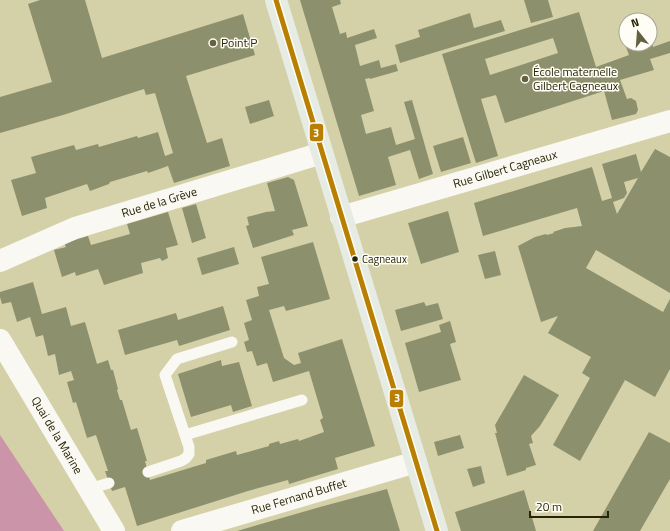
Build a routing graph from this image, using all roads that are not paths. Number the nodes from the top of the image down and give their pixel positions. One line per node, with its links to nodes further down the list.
1 (276, 0): 3 (main road)
2 (670, 121): 4 (street, Rue Gilbert Cagneaux)
3 (322, 153): 4 (main road); 5 (street, Rue de la Grève)
4 (341, 217): 10 (main road)
5 (0, 261)
6 (0, 340): 12 (street, Quai de la Marine)
7 (232, 342): 9 (lane)
8 (302, 400): 9 (lane)
9 (185, 435): 11 (lane)
10 (416, 462): 13 (street, Rue Fernand Buffet); 14 (main road)
11 (148, 472)
12 (114, 531)
13 (182, 531)
14 (437, 531)

